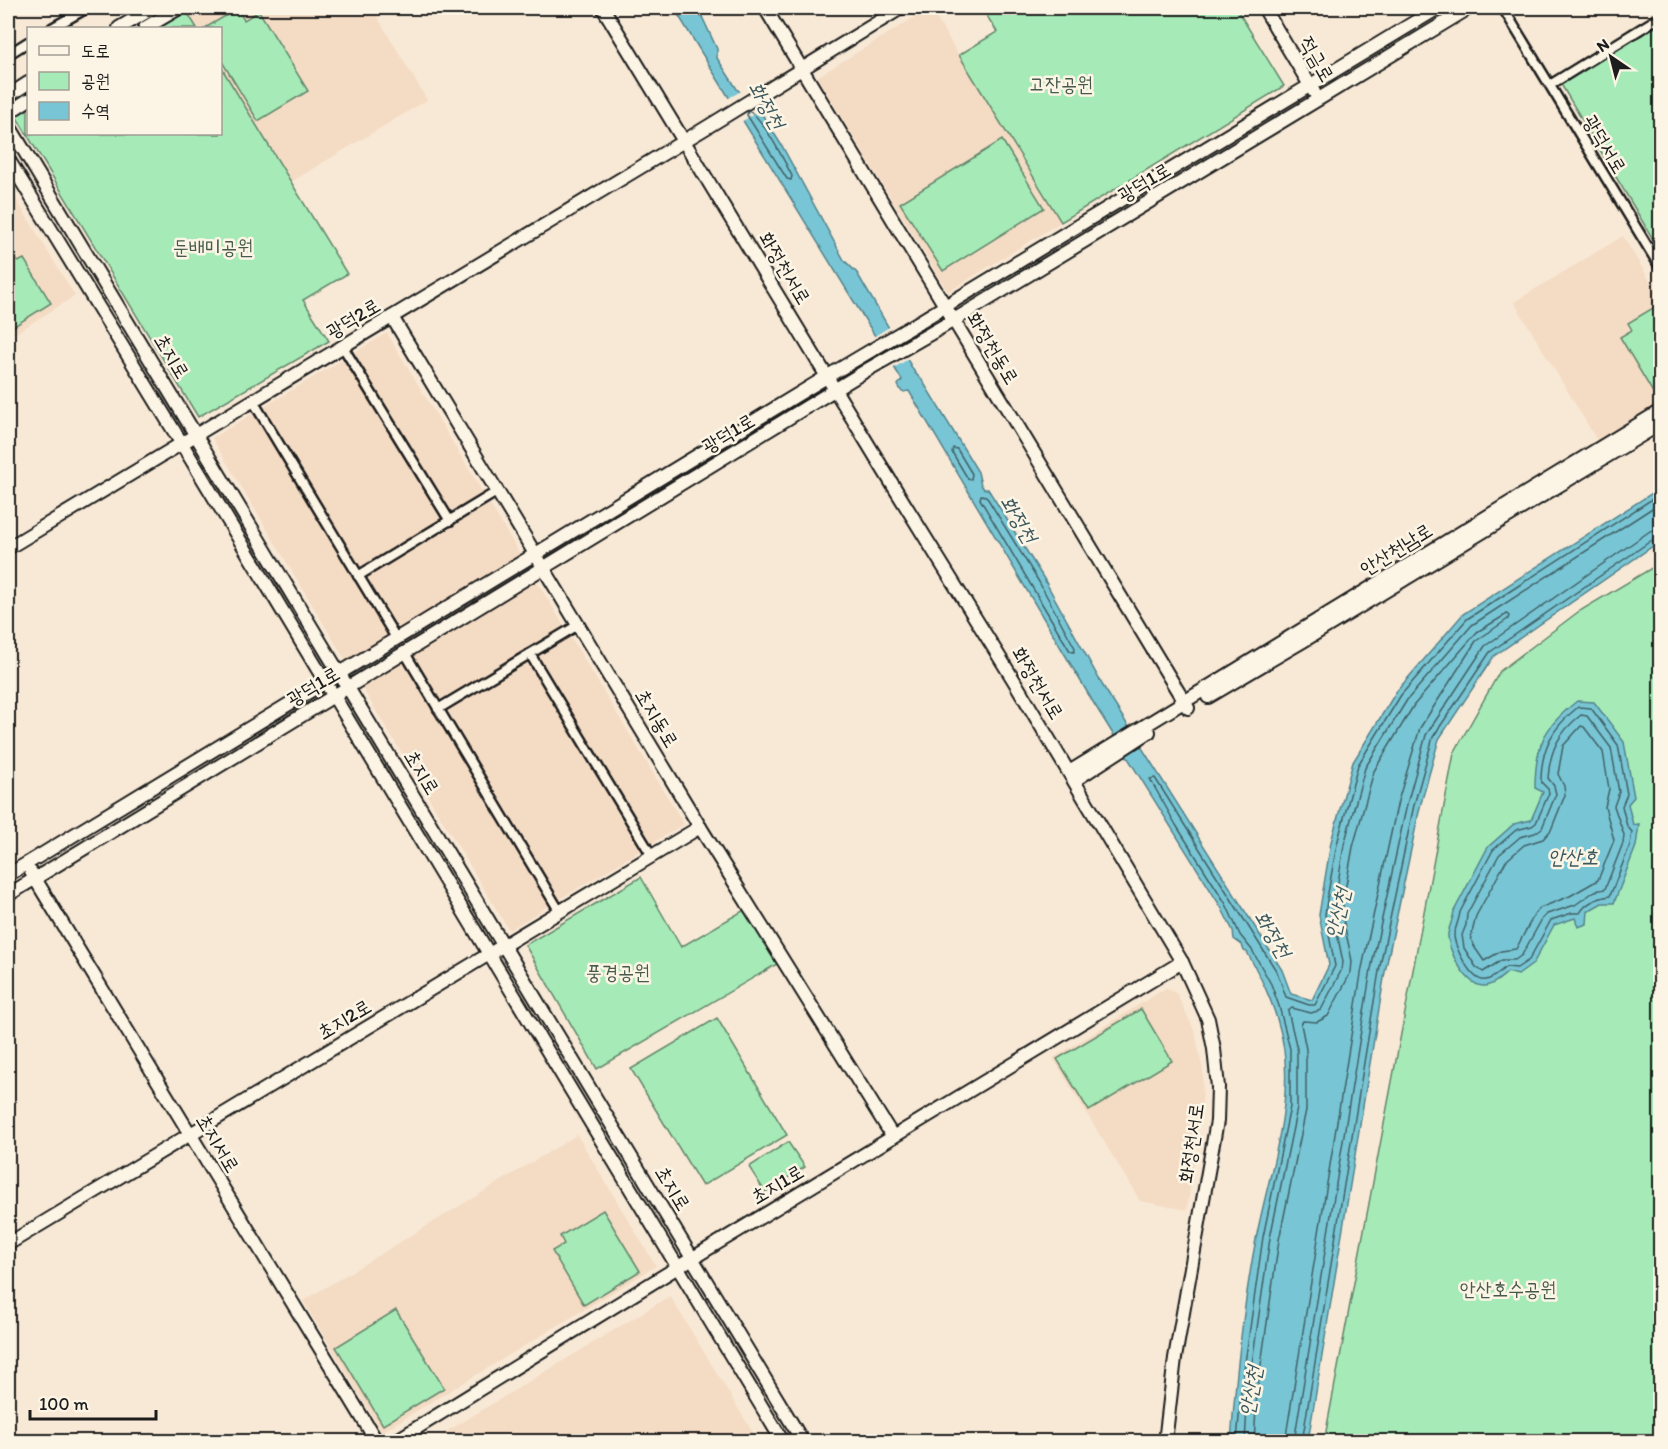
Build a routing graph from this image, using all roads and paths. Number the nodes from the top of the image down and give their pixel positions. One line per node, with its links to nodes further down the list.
1 (87, 8): 12 (street)
2 (153, 8): 13 (street)
3 (179, 8): 14 (street)
4 (603, 8): 26 (street, 화정천서로)
5 (765, 8): 17 (street, 화정천동로)
6 (901, 8): 17 (street)
7 (1264, 8): 20 (street, 적금로)
8 (1438, 8): 20 (street, 광덕1로)
9 (1469, 8): 22 (street, 광덕1로)
10 (1503, 8): 19 (street, 광덕서로)
11 (1660, 17): 19 (street)
12 (53, 27)
13 (121, 27)
14 (147, 27)
15 (27, 43): 16 (street)
16 (8, 53)
17 (801, 68): 26 (street, 광덕2로); 29 (street, 화정천동로)
18 (27, 84): 21 (street)
19 (1550, 85): 28 (street, 광덕서로)
20 (1310, 86): 22 (street, 적금로); 29 (street, 광덕1로)
21 (8, 96)
22 (1318, 99): 31 (street, 광덕1로)
23 (27, 101): 24 (street)
24 (8, 112)
25 (8, 124): 38 (street, 초지로)
26 (685, 140): 30 (street, 광덕2로); 33 (street, 화정천서로)
27 (8, 159): 39 (street, 초지로)
28 (1660, 267)
29 (945, 305): 31 (street, 화정천동로); 33 (street, 광덕1로)
30 (392, 317): 32 (street, 광덕2로); 40 (street, 초지동로)
31 (954, 320): 34 (street, 광덕1로); 54 (street, 화정천동로)
32 (343, 347): 35 (street, 광덕2로); 41 (street)
33 (828, 376): 34 (street, 화정천서로); 43 (street, 광덕1로)
34 (836, 390): 44 (street, 광덕1로); 56 (street, 화정천서로)
35 (253, 401): 38 (street, 광덕2로); 45 (street)
36 (1660, 411): 54 (street, 안산천남로)
37 (1660, 424): 54 (street, 안산천남로)
38 (197, 435): 39 (street, 광덕2로); 50 (street, 초지로)
39 (182, 444): 42 (street, 광덕2로); 51 (street, 초지로)
40 (498, 491): 41 (street); 43 (street, 초지동로)
41 (450, 521): 45 (street)
42 (8, 548)
43 (535, 554): 44 (street, 초지동로); 47 (street, 광덕1로)
44 (543, 568): 46 (street, 초지동로); 48 (street, 광덕1로)
45 (358, 576): 47 (street)
46 (578, 626): 49 (street); 57 (street, 초지동로)
47 (396, 638): 50 (street, 광덕1로)
48 (405, 653): 52 (street, 광덕1로); 55 (street)
49 (530, 654): 55 (street); 58 (street)
50 (340, 673): 51 (street, 광덕1로); 52 (street, 초지로)
51 (324, 682): 53 (street, 초지로); 59 (street, 광덕1로)
52 (348, 687): 53 (street, 광덕1로); 64 (street, 초지로)
53 (333, 696): 61 (street, 광덕1로); 65 (street, 초지로)
54 (1186, 705): 56 (street, 안산천남로)
55 (438, 709): 63 (street)
56 (1072, 776): 66 (street, 화정천서로)
57 (700, 827): 58 (street, 초지2로); 68 (street, 초지동로)
58 (652, 856): 63 (street, 초지2로)
59 (26, 864): 60 (street, 광덕1로); 61 (street, 초지서로)
60 (8, 875)
61 (35, 878): 62 (street, 광덕1로); 67 (street, 초지서로)
62 (8, 895)
63 (560, 912): 64 (street, 초지2로)
64 (504, 945): 65 (street, 초지2로); 70 (street, 초지로)
65 (490, 954): 67 (street, 초지2로); 71 (street, 초지로)
66 (1182, 962): 68 (street, 초지1로); 76 (street, 화정천서로)
67 (190, 1135): 69 (street, 초지2로); 72 (street, 초지서로)
68 (892, 1137): 70 (street, 초지1로)
69 (8, 1244)
70 (693, 1258): 71 (street, 초지1로); 75 (street, 초지로)
71 (678, 1267): 73 (street, 초지1로); 74 (street, 초지로)
72 (377, 1442)
73 (394, 1442)
74 (783, 1442)
75 (803, 1442)
76 (1165, 1442)

